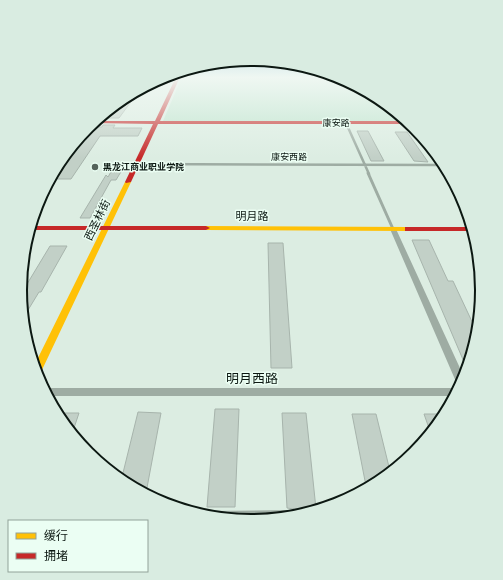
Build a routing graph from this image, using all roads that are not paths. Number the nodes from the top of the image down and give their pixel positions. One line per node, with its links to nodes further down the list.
1 (165, 104): 3 (street, 西圣林街)
2 (102, 122): 3 (street, 康安路)
3 (157, 122): 4 (street, 康安路); 6 (street, 西圣林街)
4 (346, 123): 5 (street, 康安路); 7 (lane)
5 (402, 123)
6 (137, 164): 7 (lane, 康安西路); 10 (street, 西圣林街)
7 (364, 164): 8 (lane, 康安西路); 11 (lane)
8 (437, 164)
9 (36, 228): 10 (street, 明月路)
10 (106, 228): 11 (street, 明月路); 13 (street, 西圣林街)
11 (393, 229): 12 (street, 明月路); 14 (street)
12 (467, 229)
13 (40, 364)
14 (459, 377)
15 (52, 392): 16 (street, 明月西路)
16 (451, 392)
17 (278, 513): 18 (lane)
18 (233, 514)

